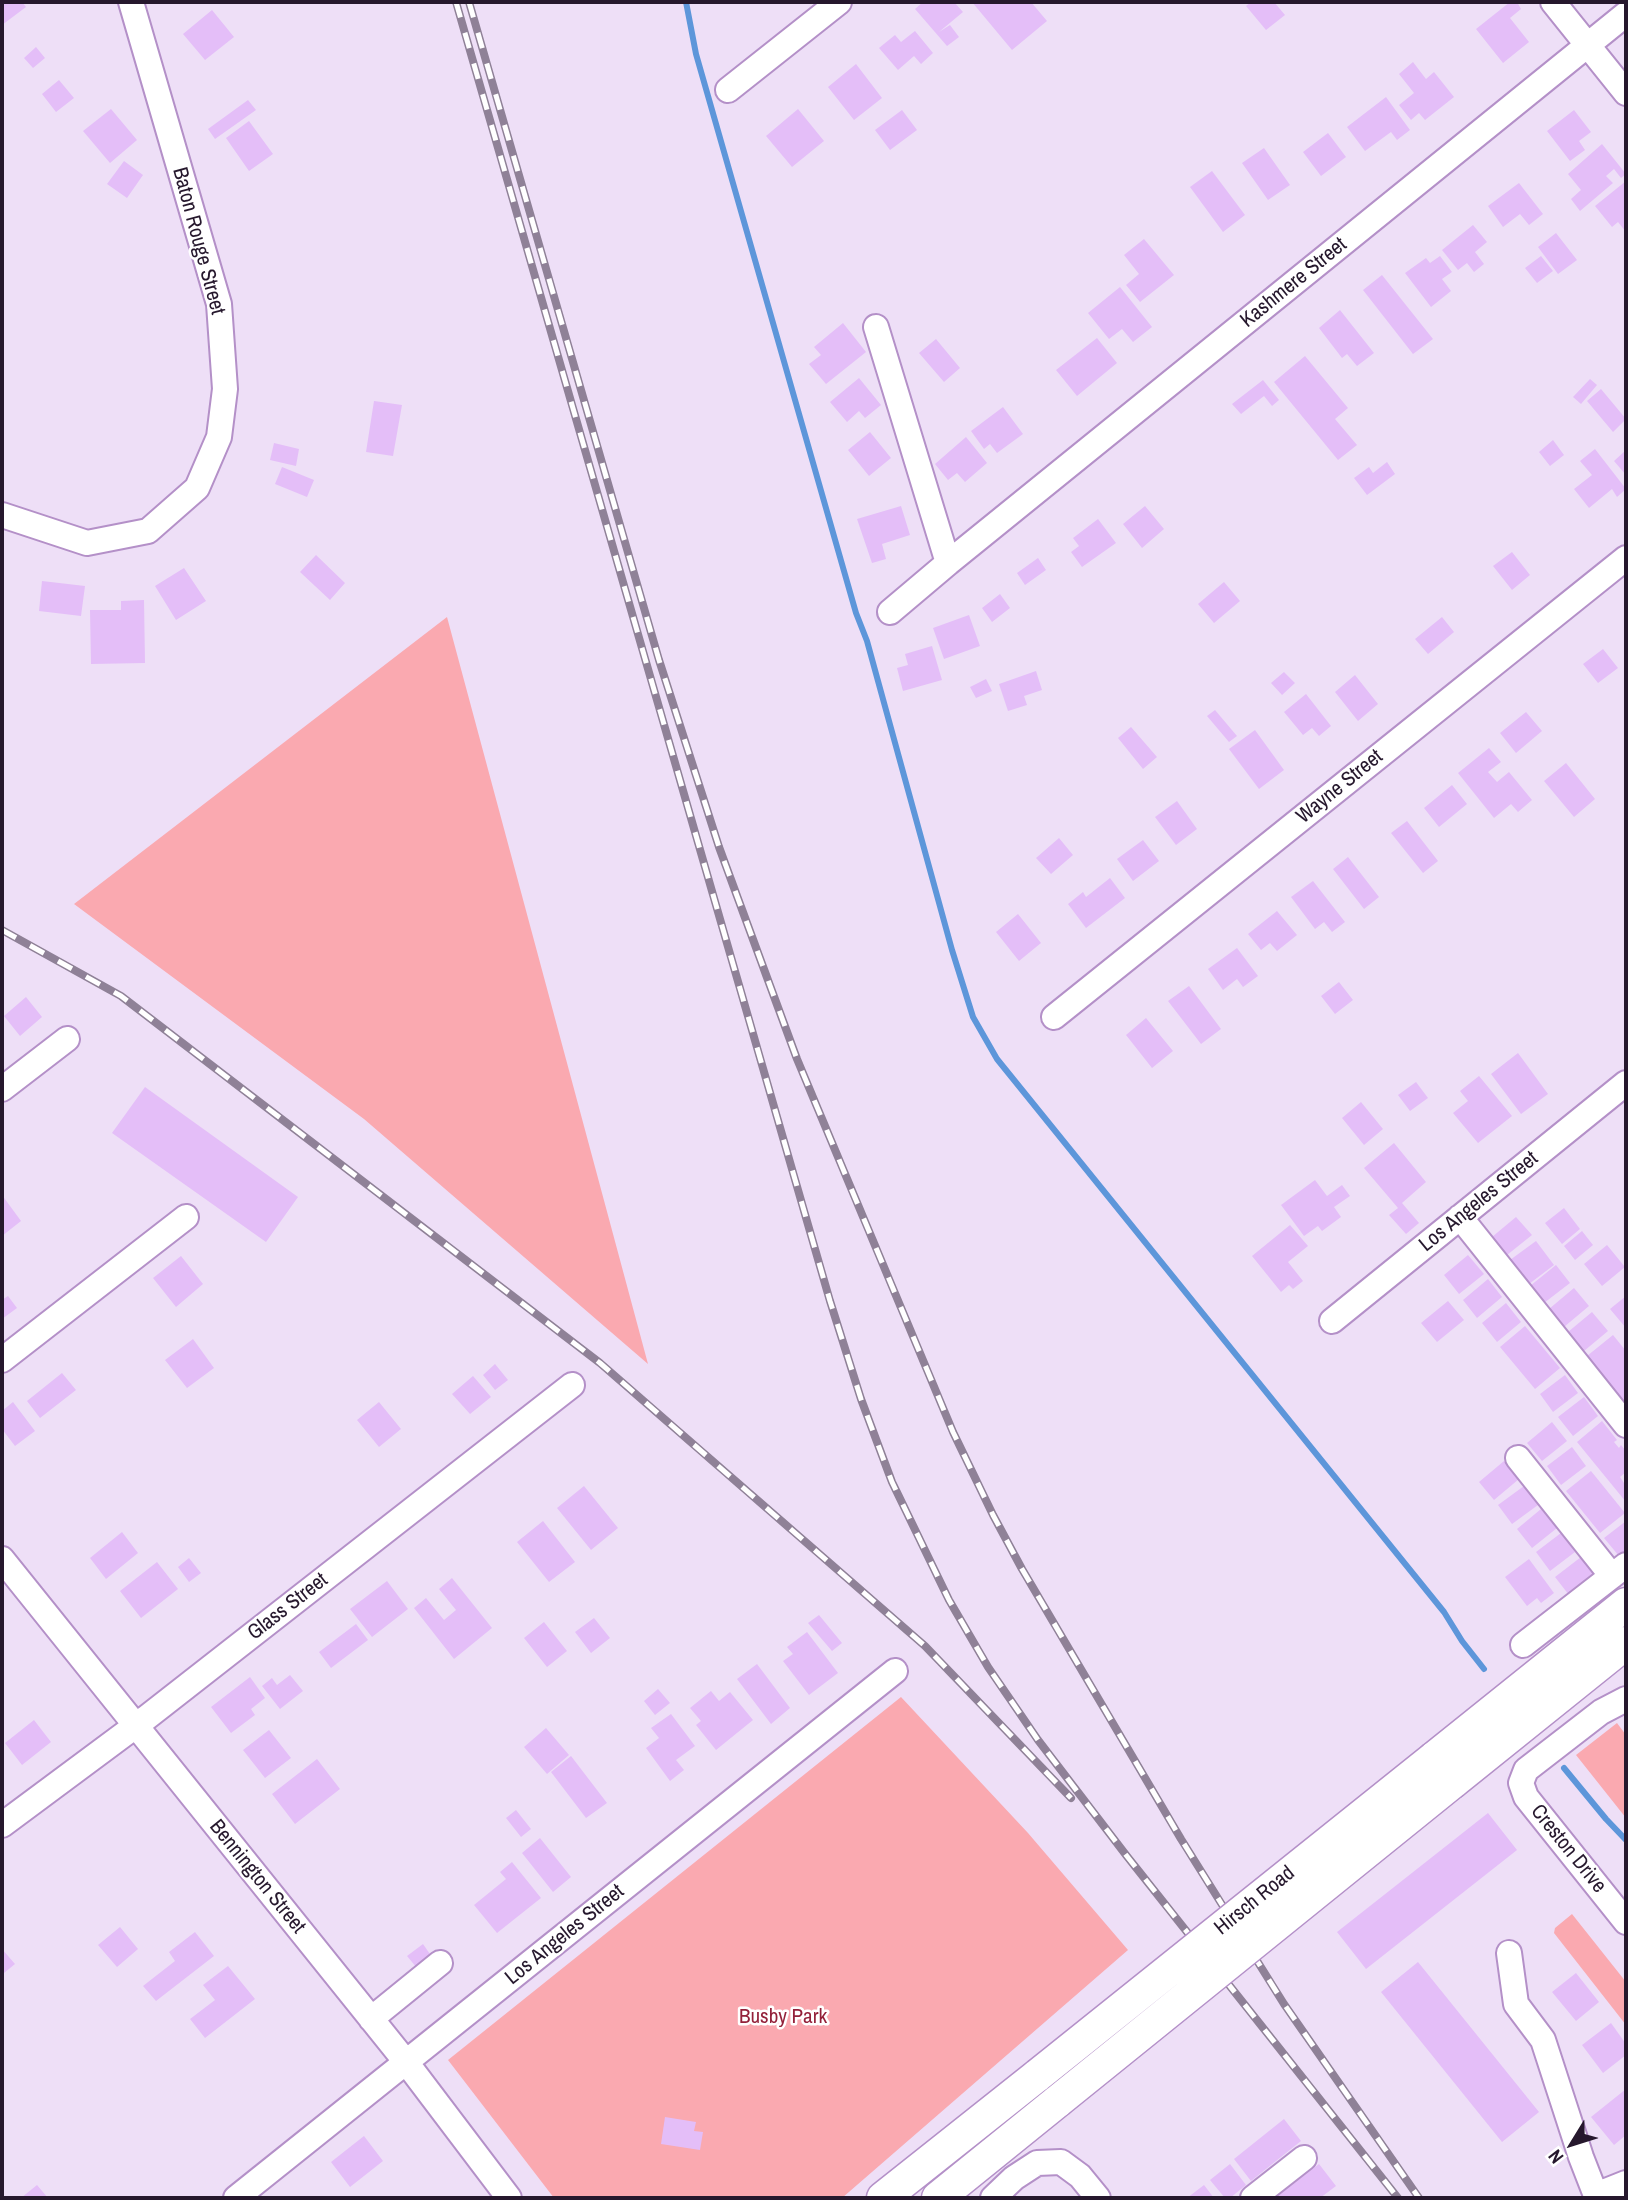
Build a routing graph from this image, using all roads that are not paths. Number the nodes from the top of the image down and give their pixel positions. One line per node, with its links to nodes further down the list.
1 (131, 2): 9 (street, Baton Rouge Street)
2 (839, 2): 6 (street)
3 (1553, 2): 5 (street)
4 (1626, 14): 5 (street, Kashmere Street)
5 (1588, 45): 7 (street); 10 (street, Kashmere Street)
6 (729, 90)
7 (1626, 93)
8 (876, 327): 10 (street)
9 (2, 515)
10 (955, 558): 12 (street, Kashmere Street)
11 (1626, 558): 13 (street, Wayne Street)
12 (890, 612)
13 (1054, 1017)
14 (67, 1040): 16 (street)
15 (1626, 1083): 18 (street, Los Angeles Street)
16 (2, 1089)
17 (186, 1217): 20 (street)
18 (1460, 1217): 19 (street, Los Angeles Street); 22 (street)
19 (1332, 1321)
20 (2, 1360)
21 (572, 1385): 31 (street, Glass Street)
22 (1626, 1425)
23 (1518, 1458): 25 (street)
24 (2, 1559): 31 (street, Bennington Street)
25 (1619, 1571): 28 (street)
26 (1626, 1604): 43 (main road, Hirsch Road, bridge)
27 (1626, 1643): 44 (main road, Hirsch Road, bridge)
28 (1522, 1645)
29 (895, 1671): 37 (street, Los Angeles Street)
30 (1626, 1699): 33 (street, Creston Drive)
31 (134, 1726): 32 (street, Glass Street); 36 (street, Bennington Street)
32 (2, 1825)
33 (1626, 1922)
34 (1509, 1952): 40 (street)
35 (440, 1963): 36 (street)
36 (371, 2019): 37 (street, Bennington Street)
37 (406, 2062): 41 (street, Los Angeles Street); 42 (street, Bennington Street)
38 (1304, 2158): 47 (street)
39 (1626, 2183): 40 (street)
40 (1596, 2197)
41 (236, 2198)
42 (509, 2198)
43 (883, 2198)
44 (937, 2198)
45 (993, 2198): 46 (street)
46 (1098, 2198)
47 (1253, 2198)

